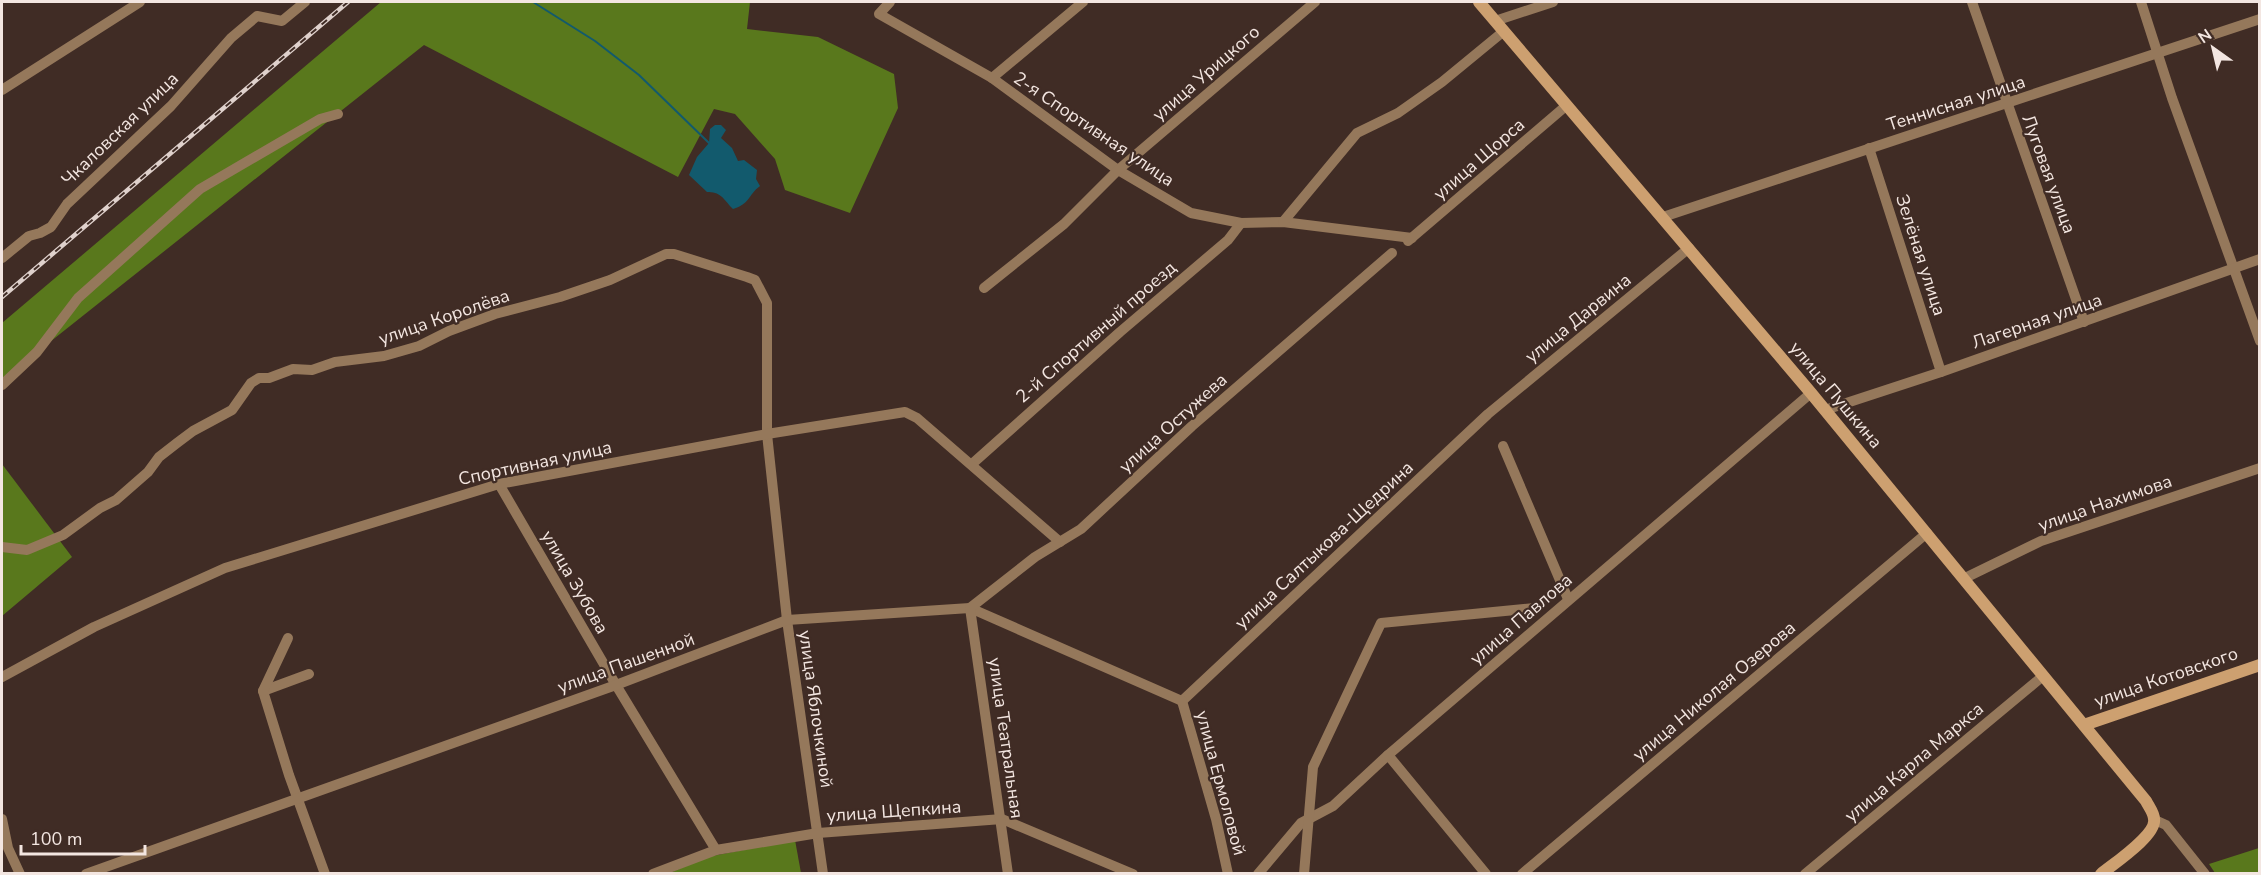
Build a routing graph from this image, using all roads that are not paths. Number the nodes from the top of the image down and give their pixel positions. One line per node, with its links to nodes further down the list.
1 (140, 2): 15 (street)
2 (305, 2): 27 (street, Чкаловская улица)
3 (890, 2): 14 (street, 2-я Спортивная улица)
4 (1083, 2): 14 (street)
5 (1315, 2): 20 (street, улица Урицкого)
6 (1479, 2): 11 (main road, улица Пушкина)
7 (1553, 2): 11 (street)
8 (1972, 2): 16 (street, Луговая улица)
9 (2141, 2): 13 (street)
10 (2259, 19): 13 (street, Теннисная улица)
11 (1495, 21): 12 (main road, улица Пушкина)
12 (1504, 31): 17 (main road, улица Пушкина); 22 (street)
13 (2158, 53): 16 (street, Теннисная улица); 29 (street)
14 (992, 78): 20 (street, 2-я Спортивная улица)
15 (2, 90)
16 (2007, 104): 19 (street, Теннисная улица); 31 (street, Луговая улица)
17 (1567, 105): 21 (main road, улица Пушкина); 24 (street, улица Щорса)
18 (338, 114): 34 (street)
19 (1869, 148): 21 (street, Теннисная улица); 33 (street, Зелёная улица)
20 (1118, 170): 23 (street, 2-я Спортивная улица); 30 (street, улица Урицкого)
21 (1663, 217): 25 (main road, улица Пушкина)
22 (1283, 222): 23 (street, 2-я Спортивная улица); 24 (street, 2-я Спортивная улица)
23 (1241, 223): 40 (street, 2-й Спортивный проезд)
24 (1409, 241)
25 (1689, 248): 35 (main road, улица Пушкина); 37 (street, улица Дарвина)
26 (1392, 253): 44 (street, улица Остужева)
27 (2, 258)
28 (2259, 259): 29 (street, Лагерная улица)
29 (2233, 268): 31 (street, Лагерная улица); 32 (street)
30 (984, 288)
31 (2084, 322): 33 (street, Лагерная улица)
32 (2259, 341)
33 (1941, 372): 36 (street, Лагерная улица)
34 (2, 385)
35 (1811, 393): 36 (main road, улица Пушкина); 47 (street, улица Павлова)
36 (1825, 410): 43 (main road, улица Пушкина)
37 (1488, 414): 58 (street, улица Салтыкова-Щедрина)
38 (767, 434): 40 (street, Спортивная улица); 42 (street, Спортивная улица); 45 (street, улица Королёва); 50 (street, улица Королёва)
39 (1503, 446): 47 (street)
40 (972, 464): 44 (street, Спортивная улица)
41 (2259, 468): 46 (street, улица Нахимова)
42 (499, 484): 55 (street, Спортивная улица); 56 (street, улица Зубова)
43 (1927, 533): 46 (main road, улица Пушкина); 79 (street, улица Николая Озерова)
44 (1060, 542): 49 (street, улица Остужева)
45 (2, 547)
46 (1965, 578): 54 (main road, улица Пушкина)
47 (1568, 599): 60 (street, улица Павлова)
48 (1535, 608): 64 (street)
49 (970, 609): 50 (street, улица Пашенной); 58 (street, улица Пашенной); 63 (street, улица Театральная)
50 (787, 620): 56 (street, улица Пашенной); 66 (street, улица Яблочкиной)
51 (288, 638): 57 (street)
52 (2259, 665): 59 (main road, улица Котовского)
53 (309, 674): 57 (street)
54 (2043, 676): 59 (main road, улица Пушкина); 80 (street, улица Карла Маркса)
55 (2, 677)
56 (616, 685): 61 (street, улица Пашенной); 67 (street, улица Зубова)
57 (263, 691): 61 (street)
58 (1182, 700): 75 (street, улица Ермоловой)
59 (2084, 725): 65 (main road, улица Пушкина)
60 (1388, 755): 64 (street, улица Павлова); 78 (street)
61 (298, 797): 69 (street, улица Пашенной); 70 (street)
62 (2, 819): 68 (street)
63 (1002, 819): 66 (street, улица Щепкина); 73 (street, улица Театральная); 74 (street, улица Щепкина)
64 (1309, 819): 76 (street, улица Павлова); 77 (street)
65 (2155, 820): 81 (main road); 82 (street)
66 (818, 833): 67 (street, улица Щепкина); 72 (street, улица Яблочкиной)
67 (716, 850): 71 (street, улица Щепкина)
68 (20, 873)
69 (86, 873)
70 (325, 873)
71 (653, 873)
72 (822, 873)
73 (1008, 873)
74 (1133, 873)
75 (1228, 873)
76 (1258, 873)
77 (1304, 873)
78 (1486, 873)
79 (1522, 873)
80 (1805, 873)
81 (2101, 873)
82 (2205, 873)

